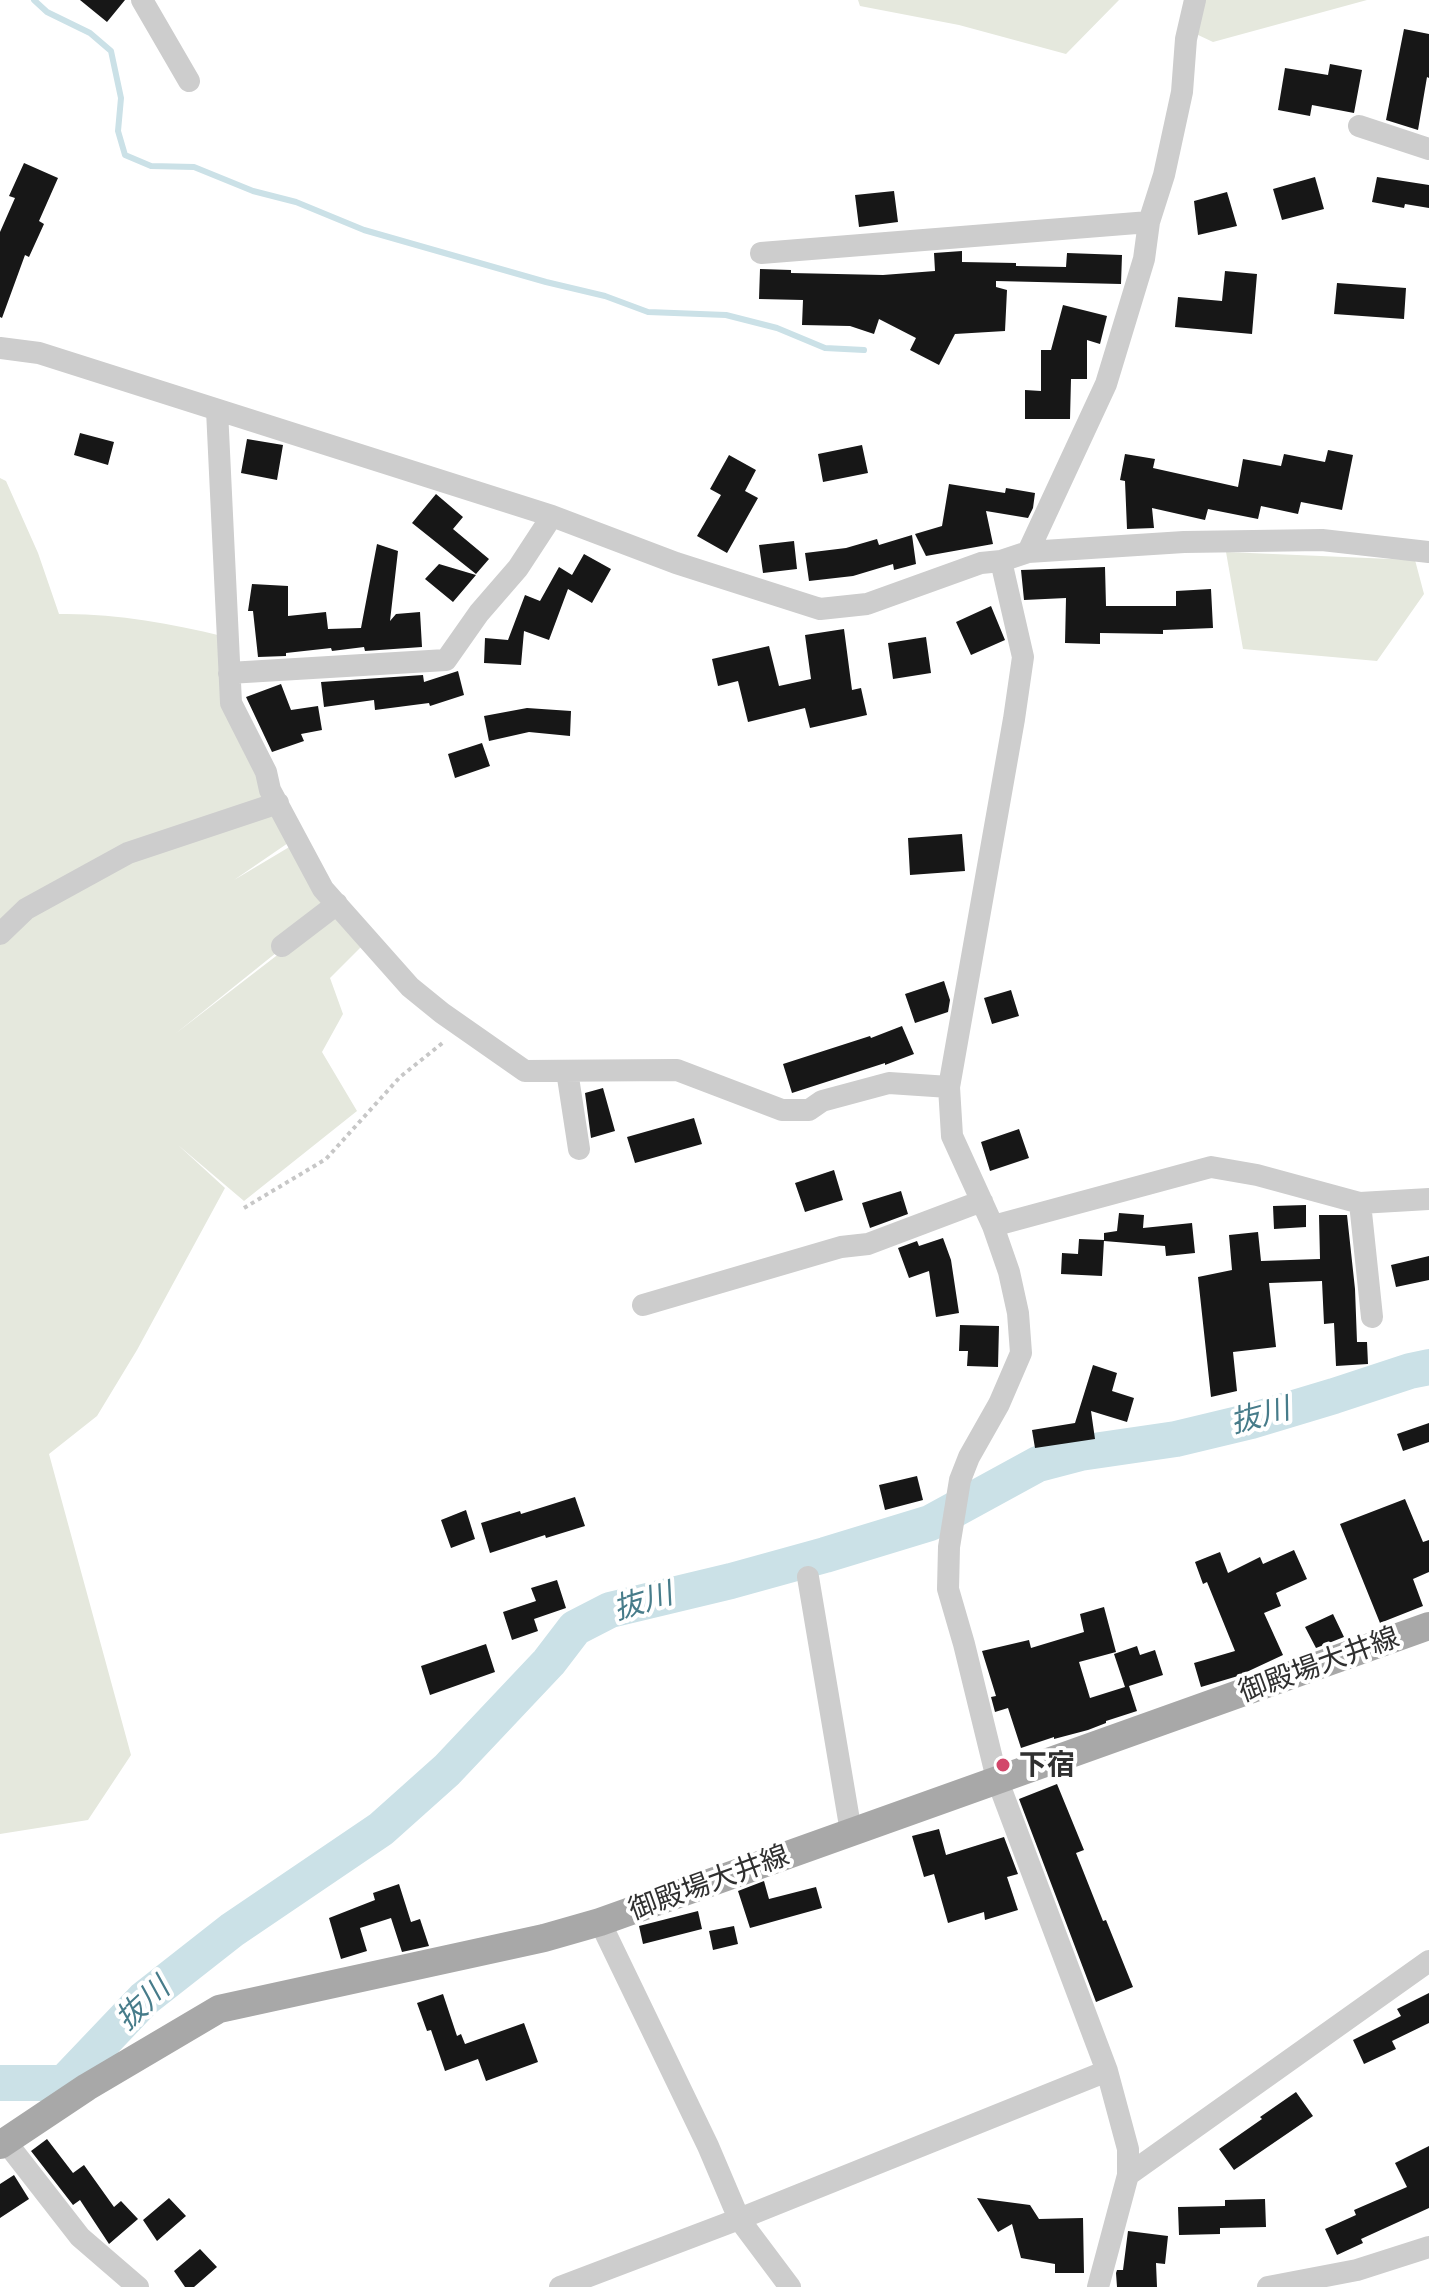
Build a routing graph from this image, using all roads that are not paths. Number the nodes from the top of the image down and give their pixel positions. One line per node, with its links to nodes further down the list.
1 (142, 0): 3 (street)
2 (1195, 0): 6 (street)
3 (189, 81)
4 (1359, 126): 5 (street)
5 (1429, 149)
6 (1149, 222): 7 (street); 11 (street)
7 (761, 253)
8 (0, 348): 9 (street)
9 (217, 410): 10 (street); 14 (street)
10 (552, 516): 13 (street); 14 (street)
11 (1028, 552): 12 (street); 13 (street)
12 (1429, 552)
13 (1001, 561): 20 (street)
14 (229, 673): 15 (street)
15 (278, 803): 16 (street); 17 (street)
16 (337, 904): 18 (street); 19 (street)
17 (0, 934)
18 (282, 946)
19 (567, 1071): 20 (street); 21 (street)
20 (949, 1087): 23 (street)
21 (579, 1149)
22 (1429, 1199): 24 (street)
23 (982, 1201): 25 (street); 26 (street)
24 (1360, 1203): 25 (street); 27 (street)
25 (993, 1226): 30 (street)
26 (643, 1305)
27 (1372, 1317)
28 (808, 1577): 31 (street)
29 (1429, 1626): 30 (main road, 御殿場大井線)
30 (997, 1779): 31 (main road, 御殿場大井線); 34 (street)
31 (851, 1832): 32 (main road, 御殿場大井線)
32 (600, 1922): 35 (main road, 御殿場大井線); 37 (street)
33 (1429, 1961): 36 (street)
34 (1107, 2071): 36 (street); 37 (street)
35 (3, 2144): 39 (street)
36 (1128, 2175): 42 (street)
37 (739, 2219): 40 (street); 41 (street)
38 (1429, 2247): 43 (street)
39 (138, 2287)
40 (560, 2287)
41 (790, 2287)
42 (1098, 2287)
43 (1268, 2287)

